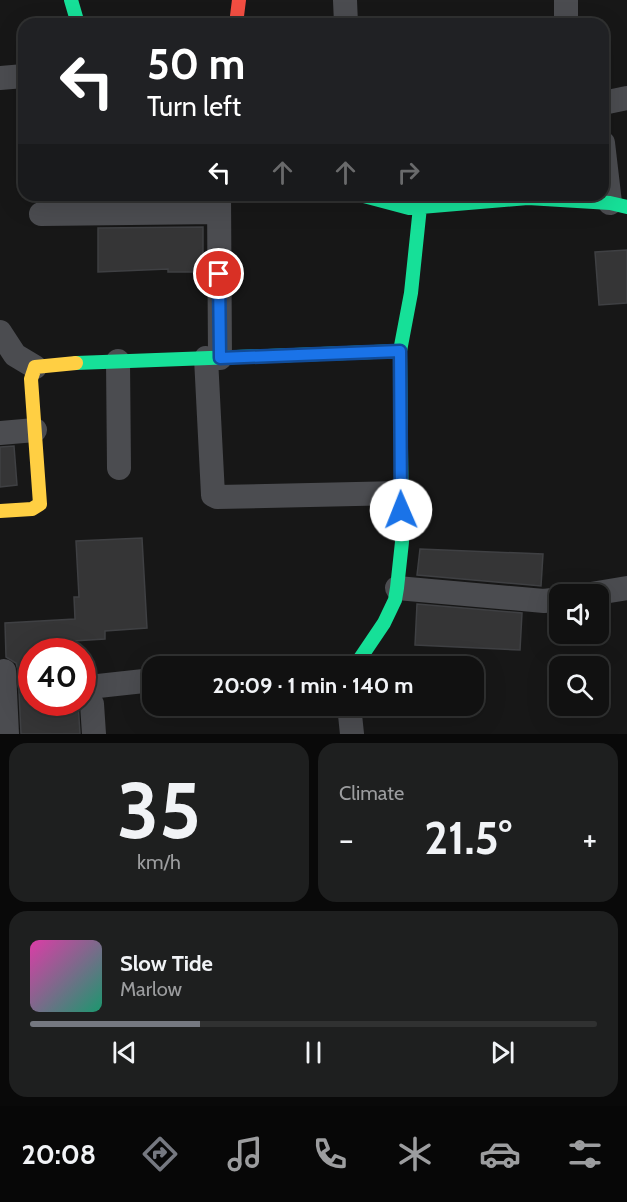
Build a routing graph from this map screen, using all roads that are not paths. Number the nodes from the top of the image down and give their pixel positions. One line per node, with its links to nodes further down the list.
1 (71, 0): 5 (street)
2 (239, 0): 6 (street)
3 (345, 0): 7 (street)
4 (566, 0): 8 (street)
5 (76, 18)
6 (237, 18)
7 (346, 18)
8 (566, 18)
9 (18, 76): 10 (street)
10 (0, 78)
11 (627, 98): 12 (street)
12 (609, 102)
13 (609, 168): 18 (street)
14 (383, 201): 19 (street)
15 (492, 201): 19 (street)
16 (567, 201): 18 (street)
17 (219, 203): 20 (street); 23 (street)
18 (618, 205)
19 (420, 207): 22 (street)
20 (41, 214)
21 (0, 332): 25 (street)
22 (400, 351): 23 (street); 29 (street)
23 (213, 358): 24 (street); 29 (street)
24 (118, 361): 25 (street); 28 (street)
25 (34, 367): 26 (street)
26 (35, 430): 27 (street); 30 (street)
27 (0, 433)
28 (119, 468)
29 (401, 493): 31 (street)
30 (0, 511)
31 (397, 588): 34 (street); 35 (street)
32 (627, 588): 33 (street)
33 (609, 591)
34 (549, 600)
35 (362, 656)
36 (4, 671): 39 (street)
37 (142, 684): 40 (street)
38 (350, 716): 41 (street)
39 (7, 734)
40 (94, 734)
41 (352, 734)

